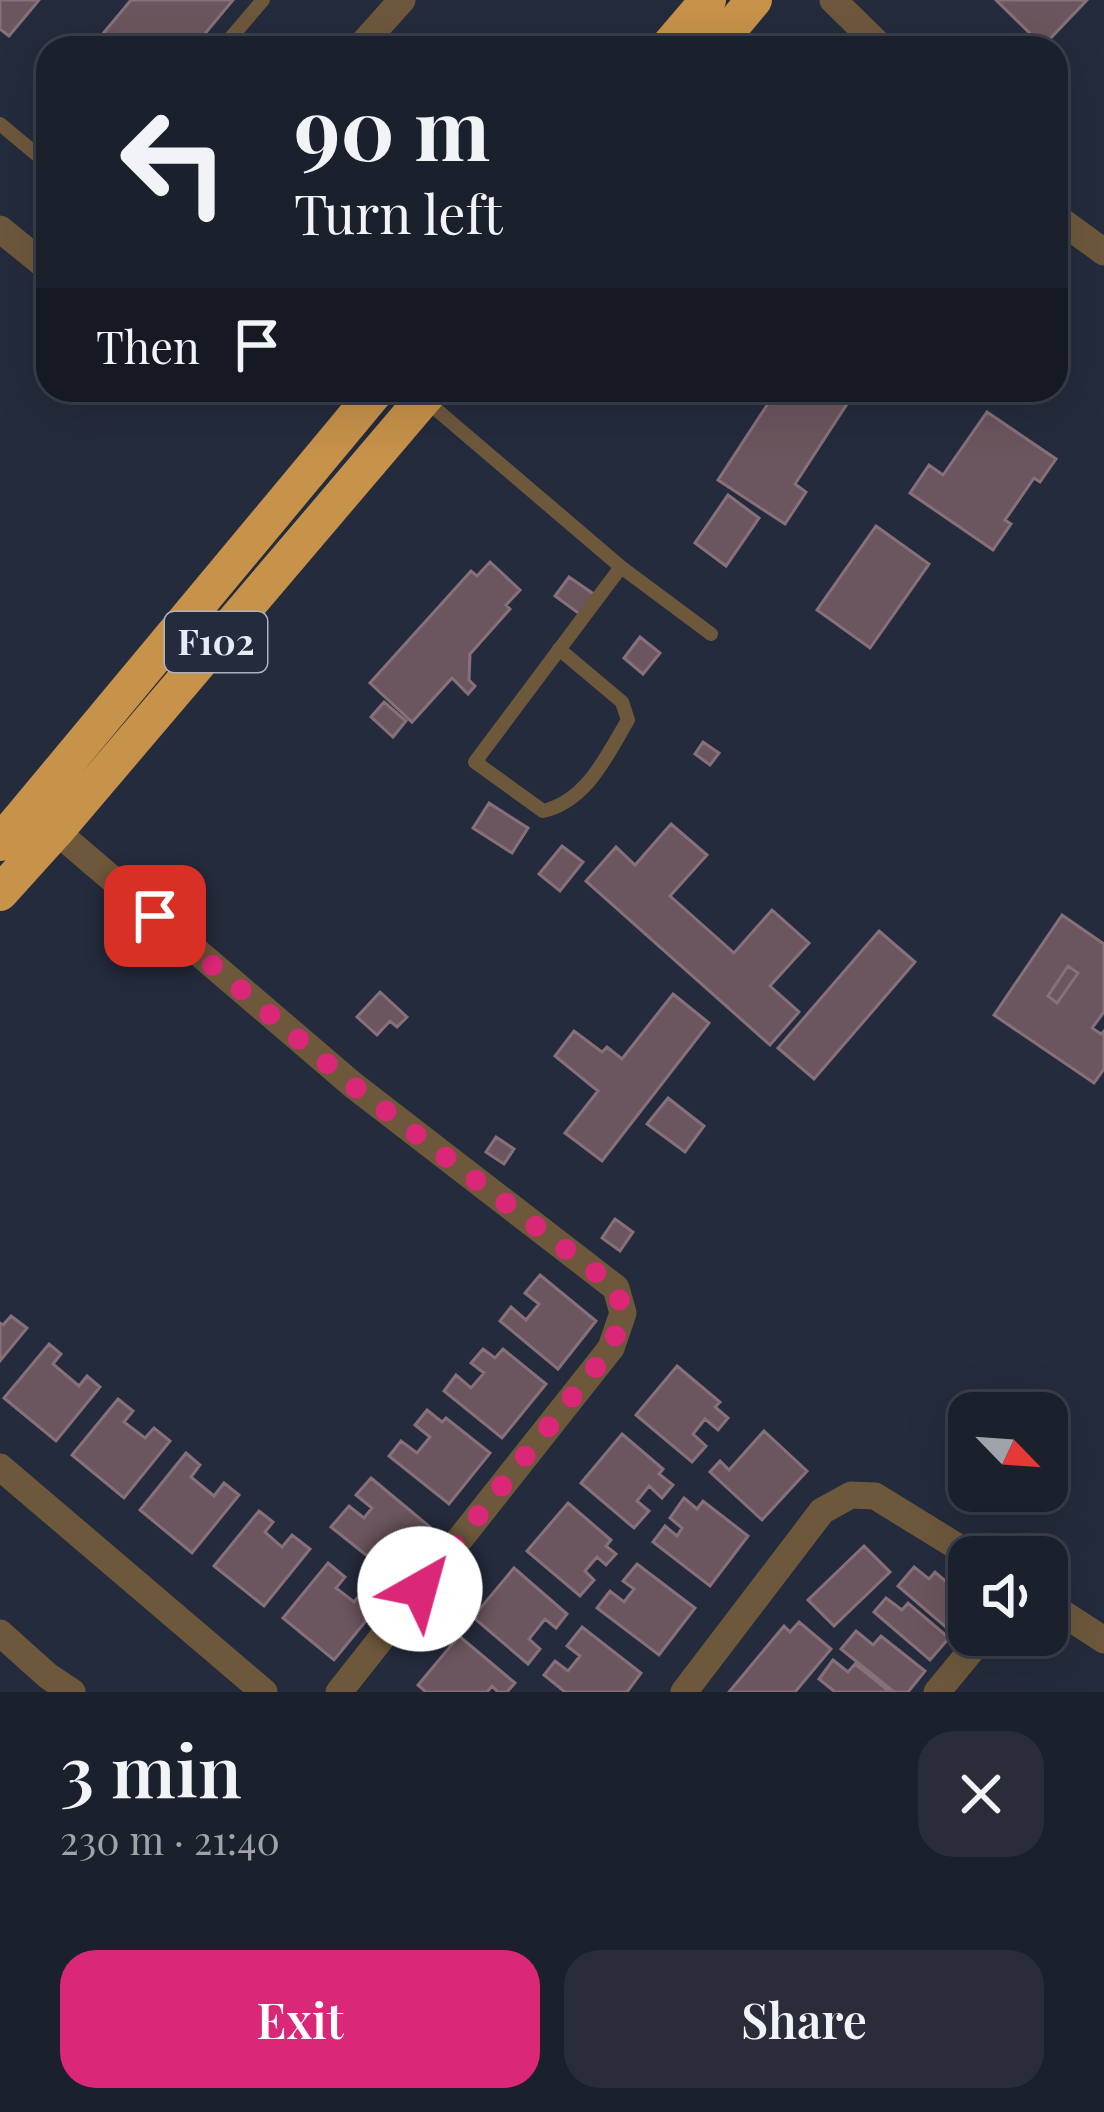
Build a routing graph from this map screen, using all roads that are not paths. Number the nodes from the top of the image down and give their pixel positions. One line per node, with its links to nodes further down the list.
1 (263, 0): 6 (lane)
2 (402, 0): 7 (street)
3 (707, 0): 8 (highway)
4 (754, 0): 9 (highway)
5 (832, 0): 10 (street)
6 (232, 36)
7 (370, 36)
8 (677, 36)
9 (724, 36)
10 (870, 36)
11 (0, 124): 12 (lane)
12 (36, 154)
13 (1068, 226): 15 (street)
14 (0, 229): 16 (street)
15 (1104, 252)
16 (36, 258)
17 (367, 402): 24 (highway, F102)
18 (420, 402): 23 (highway, F102)
19 (436, 402): 20 (lane)
20 (621, 567): 21 (lane); 22 (lane)
21 (711, 634)
22 (560, 649): 22 (lane)
23 (56, 831): 25 (highway, F102); 34 (street)
24 (0, 843)
25 (0, 893)
26 (0, 1467): 33 (street)
27 (948, 1541): 35 (street)
28 (1068, 1617): 30 (street)
29 (0, 1634): 32 (street)
30 (1104, 1640)
31 (967, 1656): 36 (street)
32 (72, 1692)
33 (264, 1692)
34 (338, 1692)
35 (684, 1692)
36 (937, 1692)

